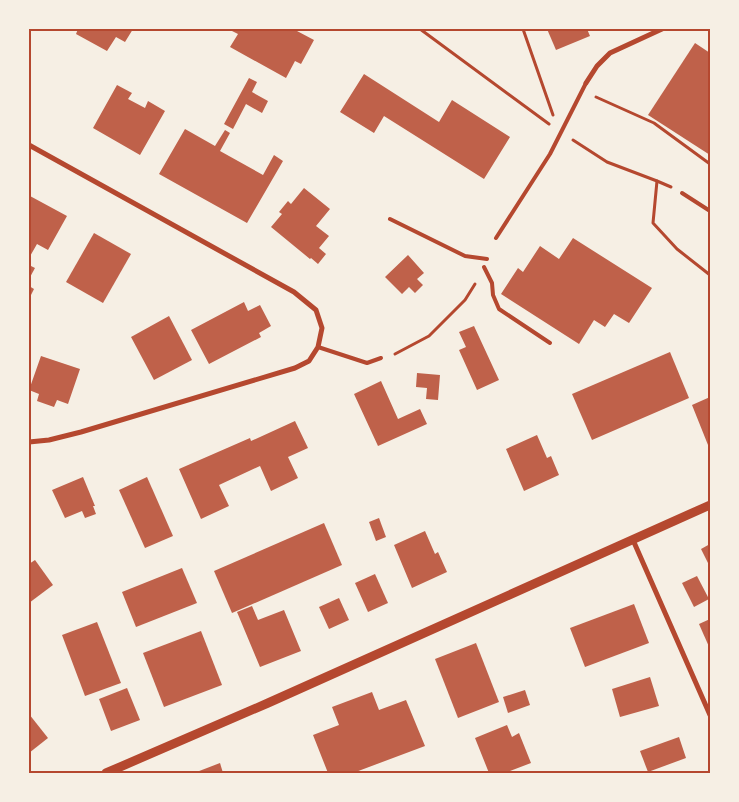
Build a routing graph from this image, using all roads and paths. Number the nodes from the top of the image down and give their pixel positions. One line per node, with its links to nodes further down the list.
1 (420, 29): 6 (path)
2 (523, 29): 6 (path)
3 (662, 29): 4 (street)
4 (586, 82): 5 (lane)
5 (582, 91): 6 (lane); 8 (path)
6 (560, 132): 9 (path); 13 (lane)
7 (29, 144): 18 (street)
8 (710, 164)
9 (657, 180): 10 (path); 16 (path)
10 (682, 193): 11 (lane)
11 (710, 211)
12 (390, 219): 14 (lane)
13 (496, 238)
14 (487, 259)
15 (484, 267): 17 (lane); 19 (path)
16 (710, 275)
17 (550, 343)
18 (318, 347): 19 (lane); 20 (street)
19 (381, 358)
20 (29, 442)
21 (710, 505): 22 (street)
22 (633, 540): 23 (street); 24 (street)
23 (710, 715)
24 (106, 773)

